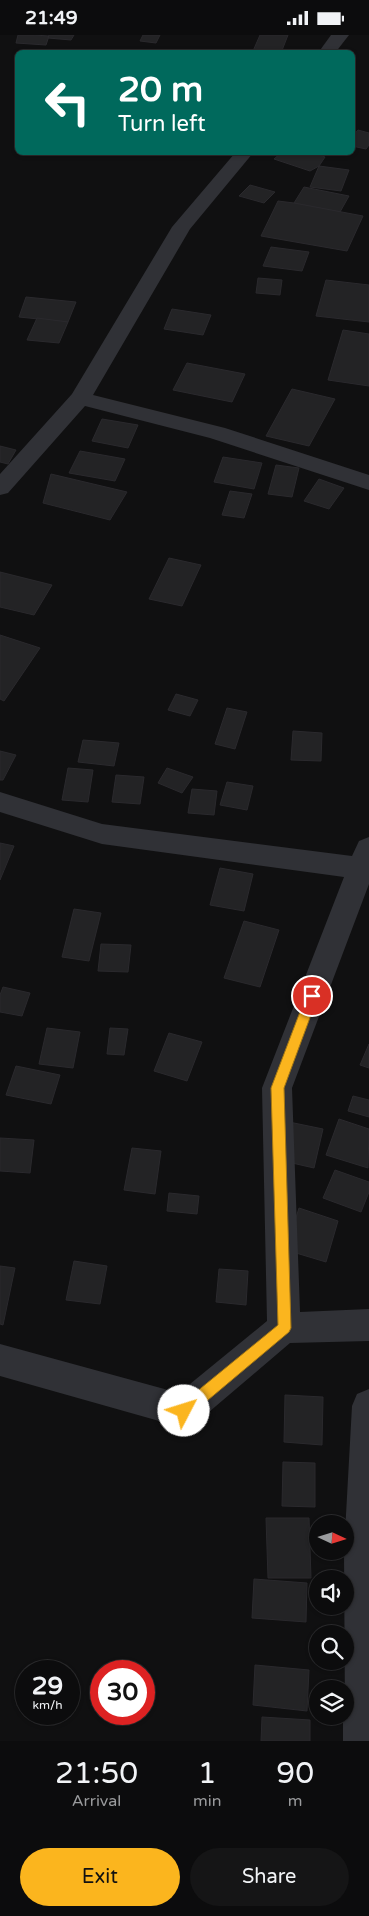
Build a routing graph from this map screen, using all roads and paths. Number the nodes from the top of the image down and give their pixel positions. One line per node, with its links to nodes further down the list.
1 (340, 35): 2 (street)
2 (328, 50)
3 (242, 155): 4 (street)
4 (80, 398): 5 (street); 6 (street)
5 (369, 483)
6 (0, 488)
7 (0, 802): 8 (street)
8 (365, 858): 10 (street)
9 (369, 1325): 10 (street)
10 (284, 1328): 11 (street)
11 (0, 1360)
12 (369, 1406): 13 (street)
13 (365, 1723)

